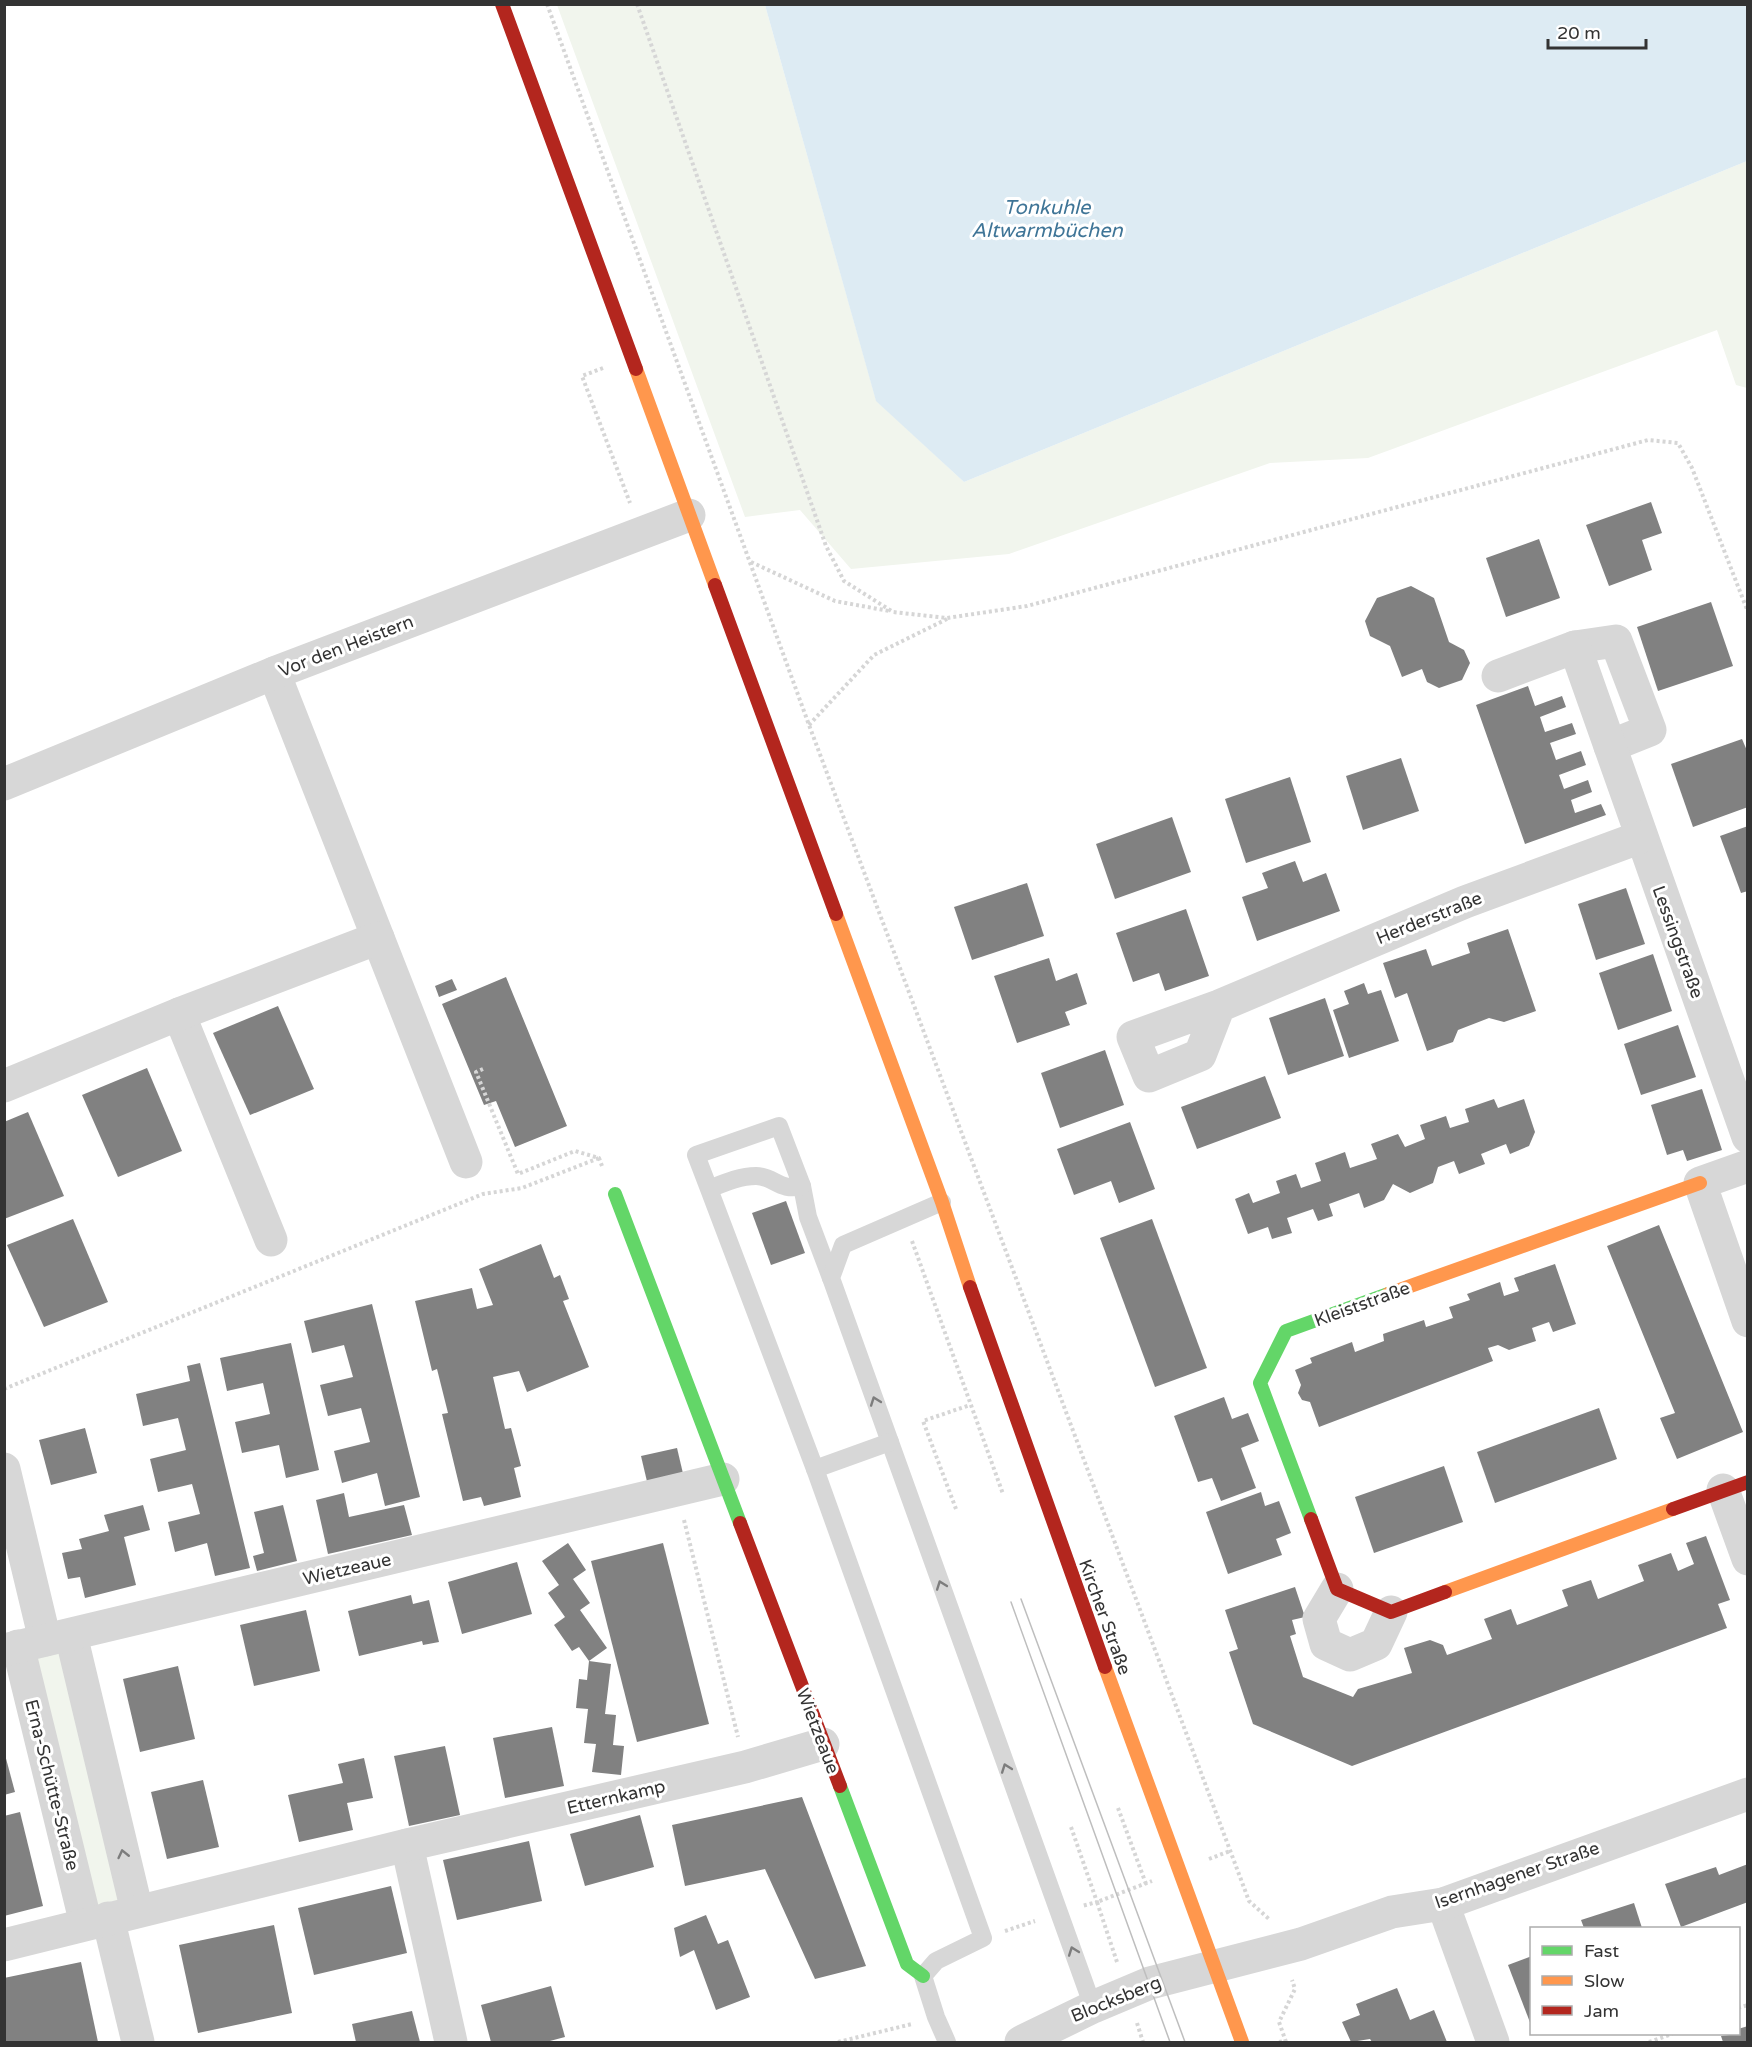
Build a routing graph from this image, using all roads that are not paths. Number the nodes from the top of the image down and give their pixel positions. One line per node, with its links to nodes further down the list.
1 (502, 4): 2 (main road, Kircher Straße)
2 (689, 515): 4 (street, Vor den Heistern); 20 (main road, Kircher Straße)
3 (1575, 647): 5 (street); 6 (street, Lessingstraße); 6 (street)
4 (274, 673): 7 (street, Vor den Heistern); 9 (street)
5 (1498, 676)
6 (1610, 746): 8 (street, Lessingstraße)
7 (4, 784)
8 (1641, 837): 10 (street, Herderstraße); 13 (street, Lessingstraße)
9 (378, 938): 11 (street); 14 (street)
10 (1219, 1006)
11 (179, 1014): 12 (street); 21 (street)
12 (4, 1086)
13 (1748, 1137)
14 (466, 1162)
15 (1748, 1166): 16 (street)
16 (1700, 1183): 23 (street); 30 (main road, Kleiststraße)
17 (801, 1186): 18 (lane); 18 (lane); 22 (lane)
18 (709, 1189): 26 (lane)
19 (615, 1194): 27 (main road, Wietzeaue)
20 (942, 1202): 22 (lane); 39 (main road, Kircher Straße)
21 (271, 1240)
22 (831, 1278): 24 (lane, one-way to 22)
23 (1748, 1321)
24 (890, 1442): 26 (lane); 41 (lane, one-way to 24)
25 (4, 1469): 32 (street, Erna-Schütte-Straße)
26 (815, 1469): 40 (lane)
27 (723, 1479): 32 (street, Wietzeaue); 33 (main road, Wietzeaue)
28 (1741, 1483): 29 (street); 31 (main road)
29 (1748, 1559)
30 (1337, 1589): 31 (main road); 31 (street)
31 (1390, 1612)
32 (35, 1643): 37 (street, Erna-Schütte-Straße); 37 (street, Erna-Schütte-Straße, one-way to 32)
33 (823, 1743): 35 (street, Etternkamp); 40 (main road, Wietzeaue)
34 (1748, 1794): 36 (street, Isernhagener Straße)
35 (407, 1845): 37 (street, Etternkamp); 43 (street)
36 (1443, 1904): 39 (street, Isernhagener Straße); 47 (street)
37 (110, 1918): 38 (street, Etternkamp); 42 (street, Erna-Schütte-Straße)
38 (4, 1946)
39 (1215, 1966): 41 (street, Blocksberg); 46 (main road, Kircher Straße)
40 (923, 1976): 44 (lane)
41 (1093, 2007): 45 (street, Blocksberg)
42 (138, 2043)
43 (451, 2043)
44 (947, 2043)
45 (1021, 2043)
46 (1242, 2043)
47 (1493, 2043)

